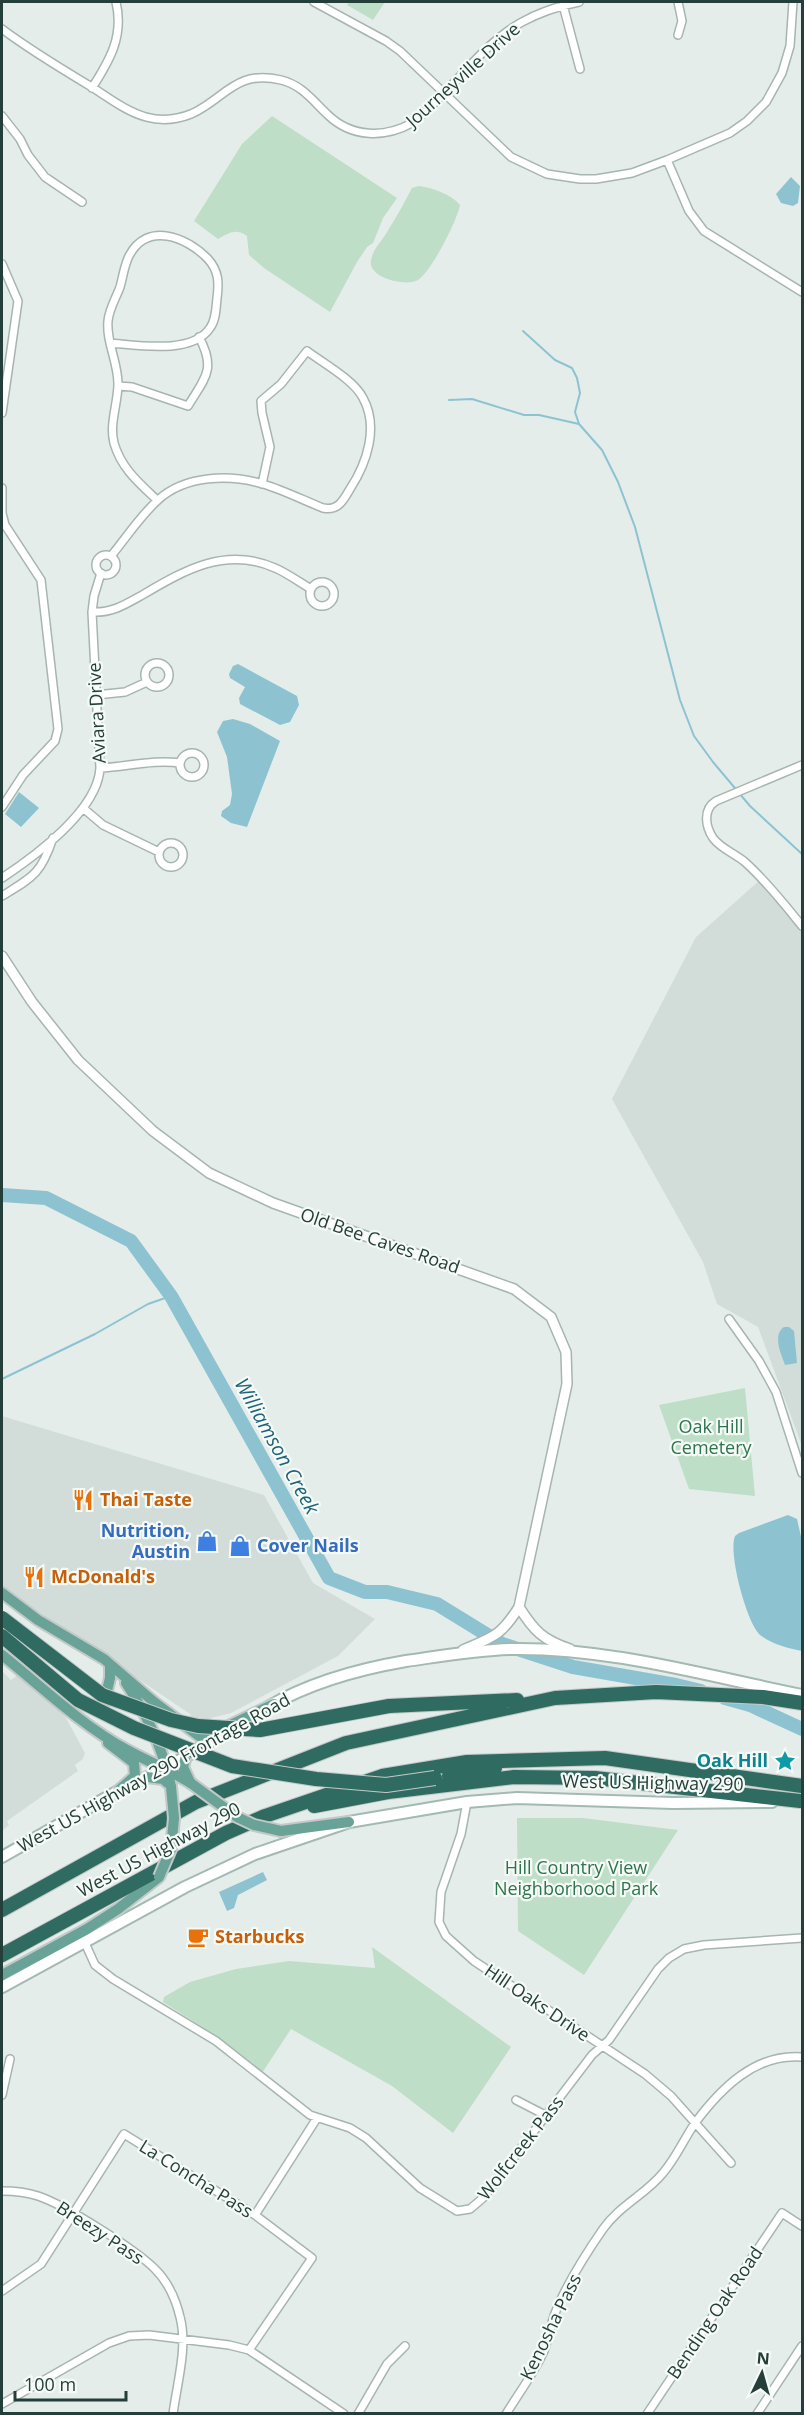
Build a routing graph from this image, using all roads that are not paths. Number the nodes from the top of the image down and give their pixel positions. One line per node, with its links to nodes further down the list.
1 (116, 2): 10 (street)
2 (314, 2): 11 (street)
3 (579, 2): 6 (street, Journeyville Drive)
4 (678, 2): 8 (street)
5 (793, 2): 13 (street)
6 (563, 5): 9 (street); 11 (street, Journeyville Drive)
7 (2, 29): 10 (street, Journeyville Drive)
8 (678, 35)
9 (580, 69)
10 (92, 88): 11 (street, Journeyville Drive)
11 (444, 94): 13 (street)
12 (2, 116): 14 (street)
13 (668, 160): 16 (street)
14 (82, 202)
15 (2, 264): 20 (street)
16 (802, 292)
17 (200, 338): 18 (street); 18 (street); 19 (street)
18 (110, 343): 19 (street)
19 (118, 386): 23 (street)
20 (2, 413)
21 (262, 483): 21 (street, Aviara Drive); 23 (street, Aviara Drive)
22 (2, 488): 24 (street)
23 (157, 500): 25 (street, Aviara Drive)
24 (2, 513): 34 (street)
25 (111, 556): 26 (street, Aviara Drive); 26 (street, Aviara Drive)
26 (101, 573): 28 (street, Aviara Drive)
27 (311, 589): 28 (street)
28 (92, 612): 30 (street, Aviara Drive)
29 (147, 682): 30 (street)
30 (96, 695): 33 (street, Aviara Drive)
31 (180, 763): 33 (street)
32 (802, 765): 42 (street)
33 (100, 768): 35 (street, Aviara Drive)
34 (2, 807)
35 (83, 808): 36 (street, Aviara Drive); 37 (street)
36 (54, 837): 38 (street, Aviara Drive); 40 (street, Aviara Drive)
37 (159, 852)
38 (10, 872): 39 (street, Aviara Drive); 40 (street)
39 (2, 878)
40 (20, 885): 41 (street, Aviara Drive)
41 (2, 896)
42 (802, 926)
43 (2, 956): 48 (street, Old Bee Caves Road)
44 (729, 1319): 45 (street)
45 (802, 1473)
46 (2, 1593): 50 (main road)
47 (2, 1602): 50 (main road)
48 (519, 1607): 52 (street, Old Bee Caves Road); 53 (street)
49 (2, 1618): 57 (highway, bridge)
50 (38, 1620): 55 (main road)
51 (2, 1636): 63 (highway, bridge)
52 (458, 1652): 53 (main road, West US Highway 290 Frontage Road); 60 (main road, West US Highway 290 Frontage Road)
53 (583, 1654): 56 (main road, West US Highway 290 Frontage Road)
54 (2, 1655): 59 (main road)
55 (114, 1668): 59 (main road); 60 (main road); 64 (main road)
56 (802, 1695)
57 (555, 1698): 58 (highway, West US Highway 290); 74 (highway, West US Highway 290)
58 (802, 1703)
59 (62, 1704): 61 (main road)
60 (274, 1704): 62 (main road, West US Highway 290 Frontage Road)
61 (90, 1726): 64 (main road); 69 (main road)
62 (186, 1756): 64 (main road, West US Highway 290 Frontage Road); 66 (main road)
63 (541, 1761): 67 (highway, West US Highway 290); 72 (highway, West US Highway 290)
64 (167, 1768): 65 (main road, West US Highway 290 Frontage Road); 66 (main road); 68 (main road)
65 (147, 1777): 68 (main road); 69 (main road, West US Highway 290 Frontage Road)
66 (192, 1784): 73 (main road, bridge)
67 (802, 1786)
68 (171, 1787): 81 (main road, bridge)
69 (118, 1791): 75 (main road, West US Highway 290 Frontage Road)
70 (801, 1801): 71 (main road, West US Highway 290); 72 (highway)
71 (467, 1802): 73 (main road, West US Highway 290); 83 (street, Hill Oaks Drive)
72 (265, 1816): 80 (highway, West US Highway 290)
73 (349, 1822): 79 (main road, West US Highway 290)
74 (134, 1838): 76 (highway); 77 (highway, West US Highway 290)
75 (2, 1857)
76 (2, 1900)
77 (2, 1910)
78 (802, 1938): 83 (street, Wolfcreek Pass)
79 (85, 1943): 82 (main road); 89 (street, Wolfcreek Pass)
80 (2, 1955)
81 (2, 1975)
82 (2, 1988)
83 (602, 2047): 88 (street, Wolfcreek Pass); 90 (street, Hill Oaks Drive)
84 (802, 2057): 90 (street, Kenosha Pass)
85 (10, 2058): 86 (street)
86 (2, 2095)
87 (516, 2100): 88 (street)
88 (547, 2116): 89 (street, Wolfcreek Pass)
89 (317, 2118): 94 (street)
90 (696, 2122): 91 (street, Hill Oaks Drive); 105 (street, Kenosha Pass)
91 (731, 2163)
92 (2, 2191): 93 (street, Breezy Pass)
93 (75, 2214): 94 (street, La Concha Pass); 96 (street, La Concha Pass); 97 (street, Breezy Pass)
94 (255, 2215): 100 (street, La Concha Pass)
95 (802, 2226): 106 (street, Bending Oak Road)
96 (2, 2291)
97 (183, 2338): 100 (street); 101 (street); 102 (street, Breezy Pass)
98 (405, 2346): 104 (street)
99 (802, 2346): 107 (street)
100 (249, 2350): 103 (street)
101 (2, 2404)
102 (173, 2414)
103 (344, 2414)
104 (358, 2414)
105 (506, 2414)
106 (647, 2414)
107 (757, 2414)

